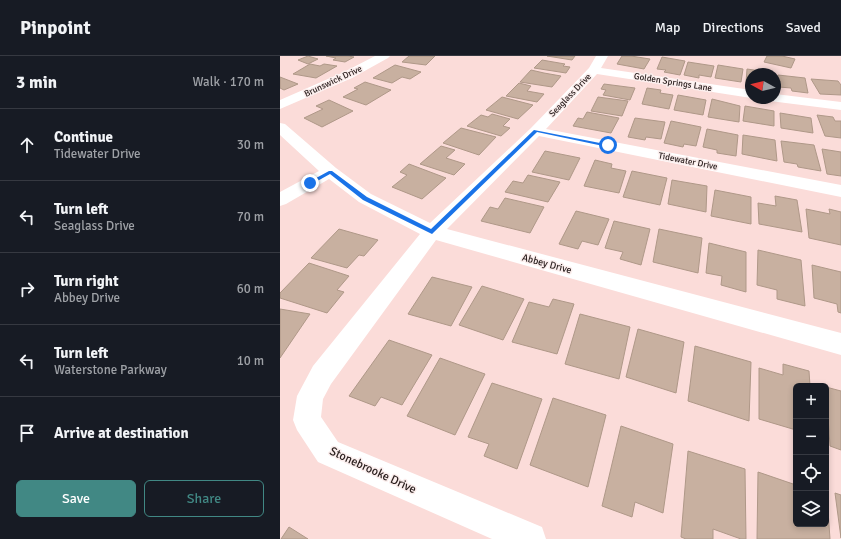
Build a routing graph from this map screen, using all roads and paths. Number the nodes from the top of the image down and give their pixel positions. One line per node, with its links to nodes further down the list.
1 (384, 56): 6 (street, Brunswick Drive)
2 (602, 56): 3 (street, Seaglass Drive)
3 (594, 70): 4 (street, Golden Springs Lane); 9 (street, Seaglass Drive)
4 (745, 93)
5 (781, 99): 7 (street)
6 (280, 105)
7 (841, 106)
8 (280, 127): 10 (street, Abbey Drive)
9 (536, 131): 12 (street, Tidewater Drive); 14 (street, Seaglass Drive)
10 (326, 168): 11 (street); 13 (street); 14 (street, Abbey Drive)
11 (280, 187)
12 (841, 192)
13 (280, 200)
14 (432, 232): 15 (street, Abbey Drive); 16 (street, Stonebrooke Drive)
15 (841, 344)
16 (530, 539)

